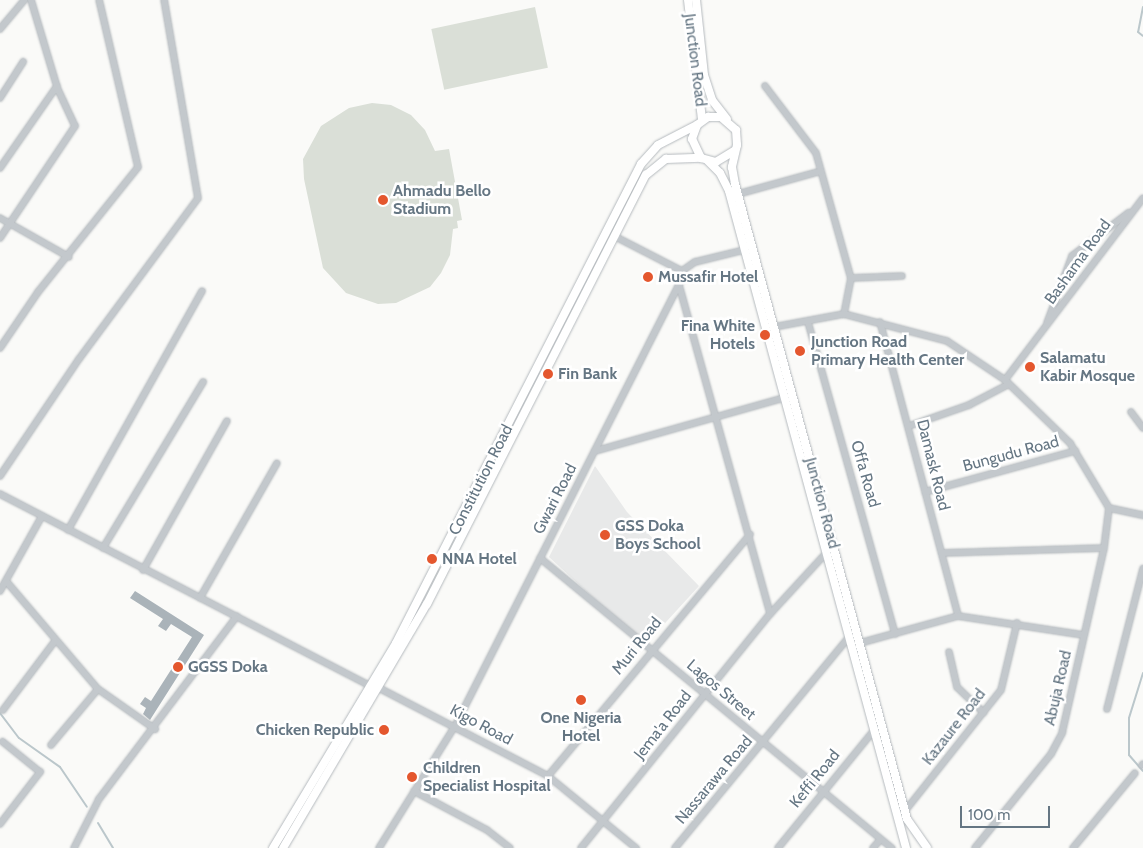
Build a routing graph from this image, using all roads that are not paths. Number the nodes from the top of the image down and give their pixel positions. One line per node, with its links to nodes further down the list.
1 (24, 0): 7 (street)
2 (30, 0): 9 (street)
3 (99, 0): 26 (street)
4 (164, 0): 50 (street)
5 (688, 0): 13 (main road, Junction Road)
6 (696, 0): 12 (main road, Junction Road)
7 (0, 30)
8 (23, 62): 11 (street)
9 (57, 86): 16 (street); 22 (street)
10 (765, 86): 17 (street)
11 (0, 98)
12 (727, 119): 13 (main road); 14 (main road)
13 (699, 123): 15 (main road); 38 (main road, Constitution Road)
14 (734, 151): 15 (main road); 18 (main road, Junction Road)
15 (705, 160): 23 (main road, Constitution Road); 25 (main road, Junction Road)
16 (0, 168)
17 (821, 171): 18 (street); 29 (street)
18 (738, 194): 35 (main road, Junction Road)
19 (1143, 198): 20 (street, Bashama Road)
20 (1134, 208): 36 (street, Bashama Road); 36 (street, Bashama Road)
21 (0, 218): 22 (street)
22 (11, 226): 24 (street); 26 (street)
23 (614, 236): 27 (street); 38 (main road, Constitution Road)
24 (0, 238)
25 (744, 250): 27 (street); 41 (main road, Junction Road)
26 (69, 257): 37 (street)
27 (682, 271): 30 (street, Gwari Road)
28 (902, 276): 29 (street)
29 (851, 278): 32 (street)
30 (679, 285): 43 (street, Gwari Road); 47 (street, Gwari Road)
31 (202, 291): 56 (street)
32 (844, 314): 33 (street); 34 (street)
33 (808, 322): 35 (street); 72 (street, Offa Road)
34 (880, 322): 40 (street); 45 (street, Damask Road)
35 (774, 327): 76 (main road, Junction Road)
36 (1045, 332): 40 (street, Bashama Road)
37 (0, 348)
38 (543, 368): 79 (main road, Constitution Road)
39 (202, 382): 58 (street)
40 (1007, 382): 45 (street); 48 (street)
41 (784, 398): 43 (street); 60 (main road, Junction Road)
42 (1131, 412): 46 (street)
43 (715, 417): 47 (street); 57 (street, Gwari Road)
44 (226, 422): 64 (street)
45 (909, 426): 51 (street, Damask Road)
46 (1143, 428)
47 (596, 451): 62 (street, Gwari Road)
48 (1075, 451): 51 (street, Bungudu Road); 53 (street)
49 (277, 463): 67 (street)
50 (0, 476)
51 (925, 492): 61 (street, Damask Road)
52 (0, 494): 55 (street, Kigo Road)
53 (1109, 508): 54 (street); 59 (street, Abuja Road)
54 (1143, 515)
55 (42, 516): 56 (street, Kigo Road); 65 (street)
56 (68, 530): 58 (street, Kigo Road)
57 (750, 534): 68 (street, Gwari Road); 77 (street, Muri Road)
58 (103, 548): 64 (street, Kigo Road)
59 (1104, 548): 61 (street); 73 (street, Abuja Road)
60 (827, 552): 68 (street, Jema'a Road); 74 (main road, Junction Road)
61 (942, 553): 70 (street, Damask Road)
62 (540, 558): 77 (street, Lagos Street); 85 (street, Gwari Road)
63 (1143, 569): 82 (street)
64 (144, 570): 67 (street, Kigo Road)
65 (6, 581): 66 (street); 75 (street)
66 (0, 592)
67 (200, 598): 69 (street, Kigo Road)
68 (770, 614): 81 (street, Jema'a Road)
69 (238, 616): 79 (street, Kigo Road); 86 (street)
70 (958, 616): 71 (street); 72 (street)
71 (1016, 623): 73 (street); 84 (street, Kazaure Road)
72 (895, 634): 76 (street)
73 (1084, 635): 112 (street, Abuja Road)
74 (849, 637): 87 (main road, Junction Road); 89 (street, Nassarawa Road)
75 (55, 641): 80 (street); 83 (street)
76 (860, 643): 95 (main road, Junction Road)
77 (651, 649): 81 (street, Lagos Street); 92 (street, Muri Road)
78 (949, 652): 84 (street)
79 (375, 687): 85 (street, Kigo Road); 100 (main road, Constitution Road); 101 (main road, Constitution Road)
80 (98, 689): 86 (street); 90 (street)
81 (705, 694): 89 (street, Lagos Street); 96 (street, Jema'a Road)
82 (1107, 709)
83 (3, 710)
84 (984, 713): 95 (street, Kazaure Road)
85 (455, 726): 92 (street, Kigo Road); 93 (street, Gwari Road)
86 (155, 729): 99 (street)
87 (874, 729): 94 (street, Keffi Road); 110 (main road, Junction Road)
88 (3, 742): 97 (street)
89 (763, 744): 94 (street, Lagos Street); 106 (street, Nassarawa Road)
90 (51, 745)
91 (1135, 773): 113 (street)
92 (548, 776): 96 (street, Kigo Road)
93 (414, 791): 102 (street, Gwari Road); 103 (street)
94 (821, 792): 98 (street, Lagos Street); 107 (street, Keffi Road)
95 (905, 811): 111 (main road, Junction Road)
96 (604, 822): 104 (street, Jema'a Road); 105 (street, Kigo Road)
97 (0, 824)
98 (883, 844): 108 (street); 109 (street, Lagos Street)
99 (74, 848)
100 (273, 848)
101 (283, 848)
102 (379, 848)
103 (510, 848)
104 (581, 848)
105 (636, 848)
106 (675, 848)
107 (778, 848)
108 (873, 848)
109 (892, 848)
110 (907, 848): 111 (main road)
111 (927, 848)
112 (975, 848)
113 (1073, 848)

